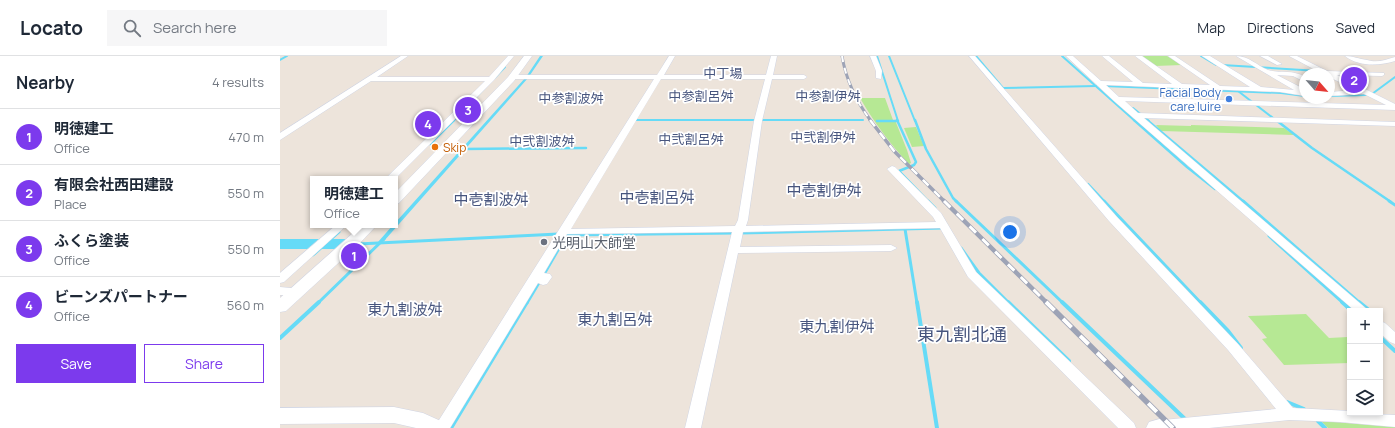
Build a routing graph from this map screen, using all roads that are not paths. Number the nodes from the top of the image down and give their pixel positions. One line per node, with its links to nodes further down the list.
1 (405, 56): 32 (street)
2 (511, 56): 33 (street)
3 (528, 56): 30 (street)
4 (672, 56): 26 (street)
5 (774, 56): 27 (street)
6 (873, 56): 31 (street)
7 (972, 56): 68 (street)
8 (1069, 56): 34 (street)
9 (1077, 56): 34 (street)
10 (1104, 56): 35 (street)
11 (1138, 56): 36 (street)
12 (1171, 56): 37 (street)
13 (1205, 56): 38 (street)
14 (1239, 56): 22 (street)
15 (1263, 56): 20 (street)
16 (1292, 56): 21 (street)
17 (1348, 56): 19 (street)
18 (1376, 56): 19 (street)
19 (1392, 60)
20 (1279, 64)
21 (1317, 68)
22 (1267, 72): 25 (street); 40 (street)
23 (1335, 73): 24 (street)
24 (1382, 74)
25 (1299, 76)
26 (661, 77): 27 (street); 30 (street); 73 (street)
27 (771, 77): 28 (street); 57 (street)
28 (804, 77)
29 (1335, 77): 41 (street)
30 (511, 78): 33 (street); 53 (street)
31 (879, 78)
32 (371, 79): 33 (street); 50 (street)
33 (493, 79): 52 (street)
34 (1104, 83): 35 (street); 44 (street)
35 (1140, 84): 36 (street)
36 (1180, 86): 37 (street)
37 (1219, 88): 39 (street)
38 (1260, 89): 39 (street); 42 (street)
39 (1241, 90): 45 (street)
40 (1299, 91)
41 (1365, 92): 43 (street); 46 (street)
42 (1299, 93)
43 (1335, 93)
44 (1121, 100): 45 (street); 47 (street)
45 (1255, 104): 46 (street); 48 (street)
46 (1395, 108)
47 (1139, 115): 48 (street); 65 (street)
48 (1276, 120): 49 (street)
49 (1395, 124)
50 (280, 137)
51 (892, 169): 56 (street)
52 (393, 176)
53 (398, 197)
54 (339, 228): 61 (street)
55 (367, 228): 63 (street)
56 (944, 228): 57 (street); 75 (street)
57 (738, 232): 58 (street); 60 (street)
58 (572, 234)
59 (891, 248): 60 (street)
60 (737, 250): 74 (street)
61 (280, 279)
62 (280, 291): 63 (street)
63 (297, 292): 64 (street)
64 (280, 307)
65 (1360, 308)
66 (1383, 329): 67 (street)
67 (1395, 339)
68 (1289, 414): 70 (street); 71 (street)
69 (280, 416): 72 (street)
70 (1395, 421)
71 (1163, 427)
72 (436, 428)
73 (442, 428)
74 (693, 428)
75 (1128, 428)

